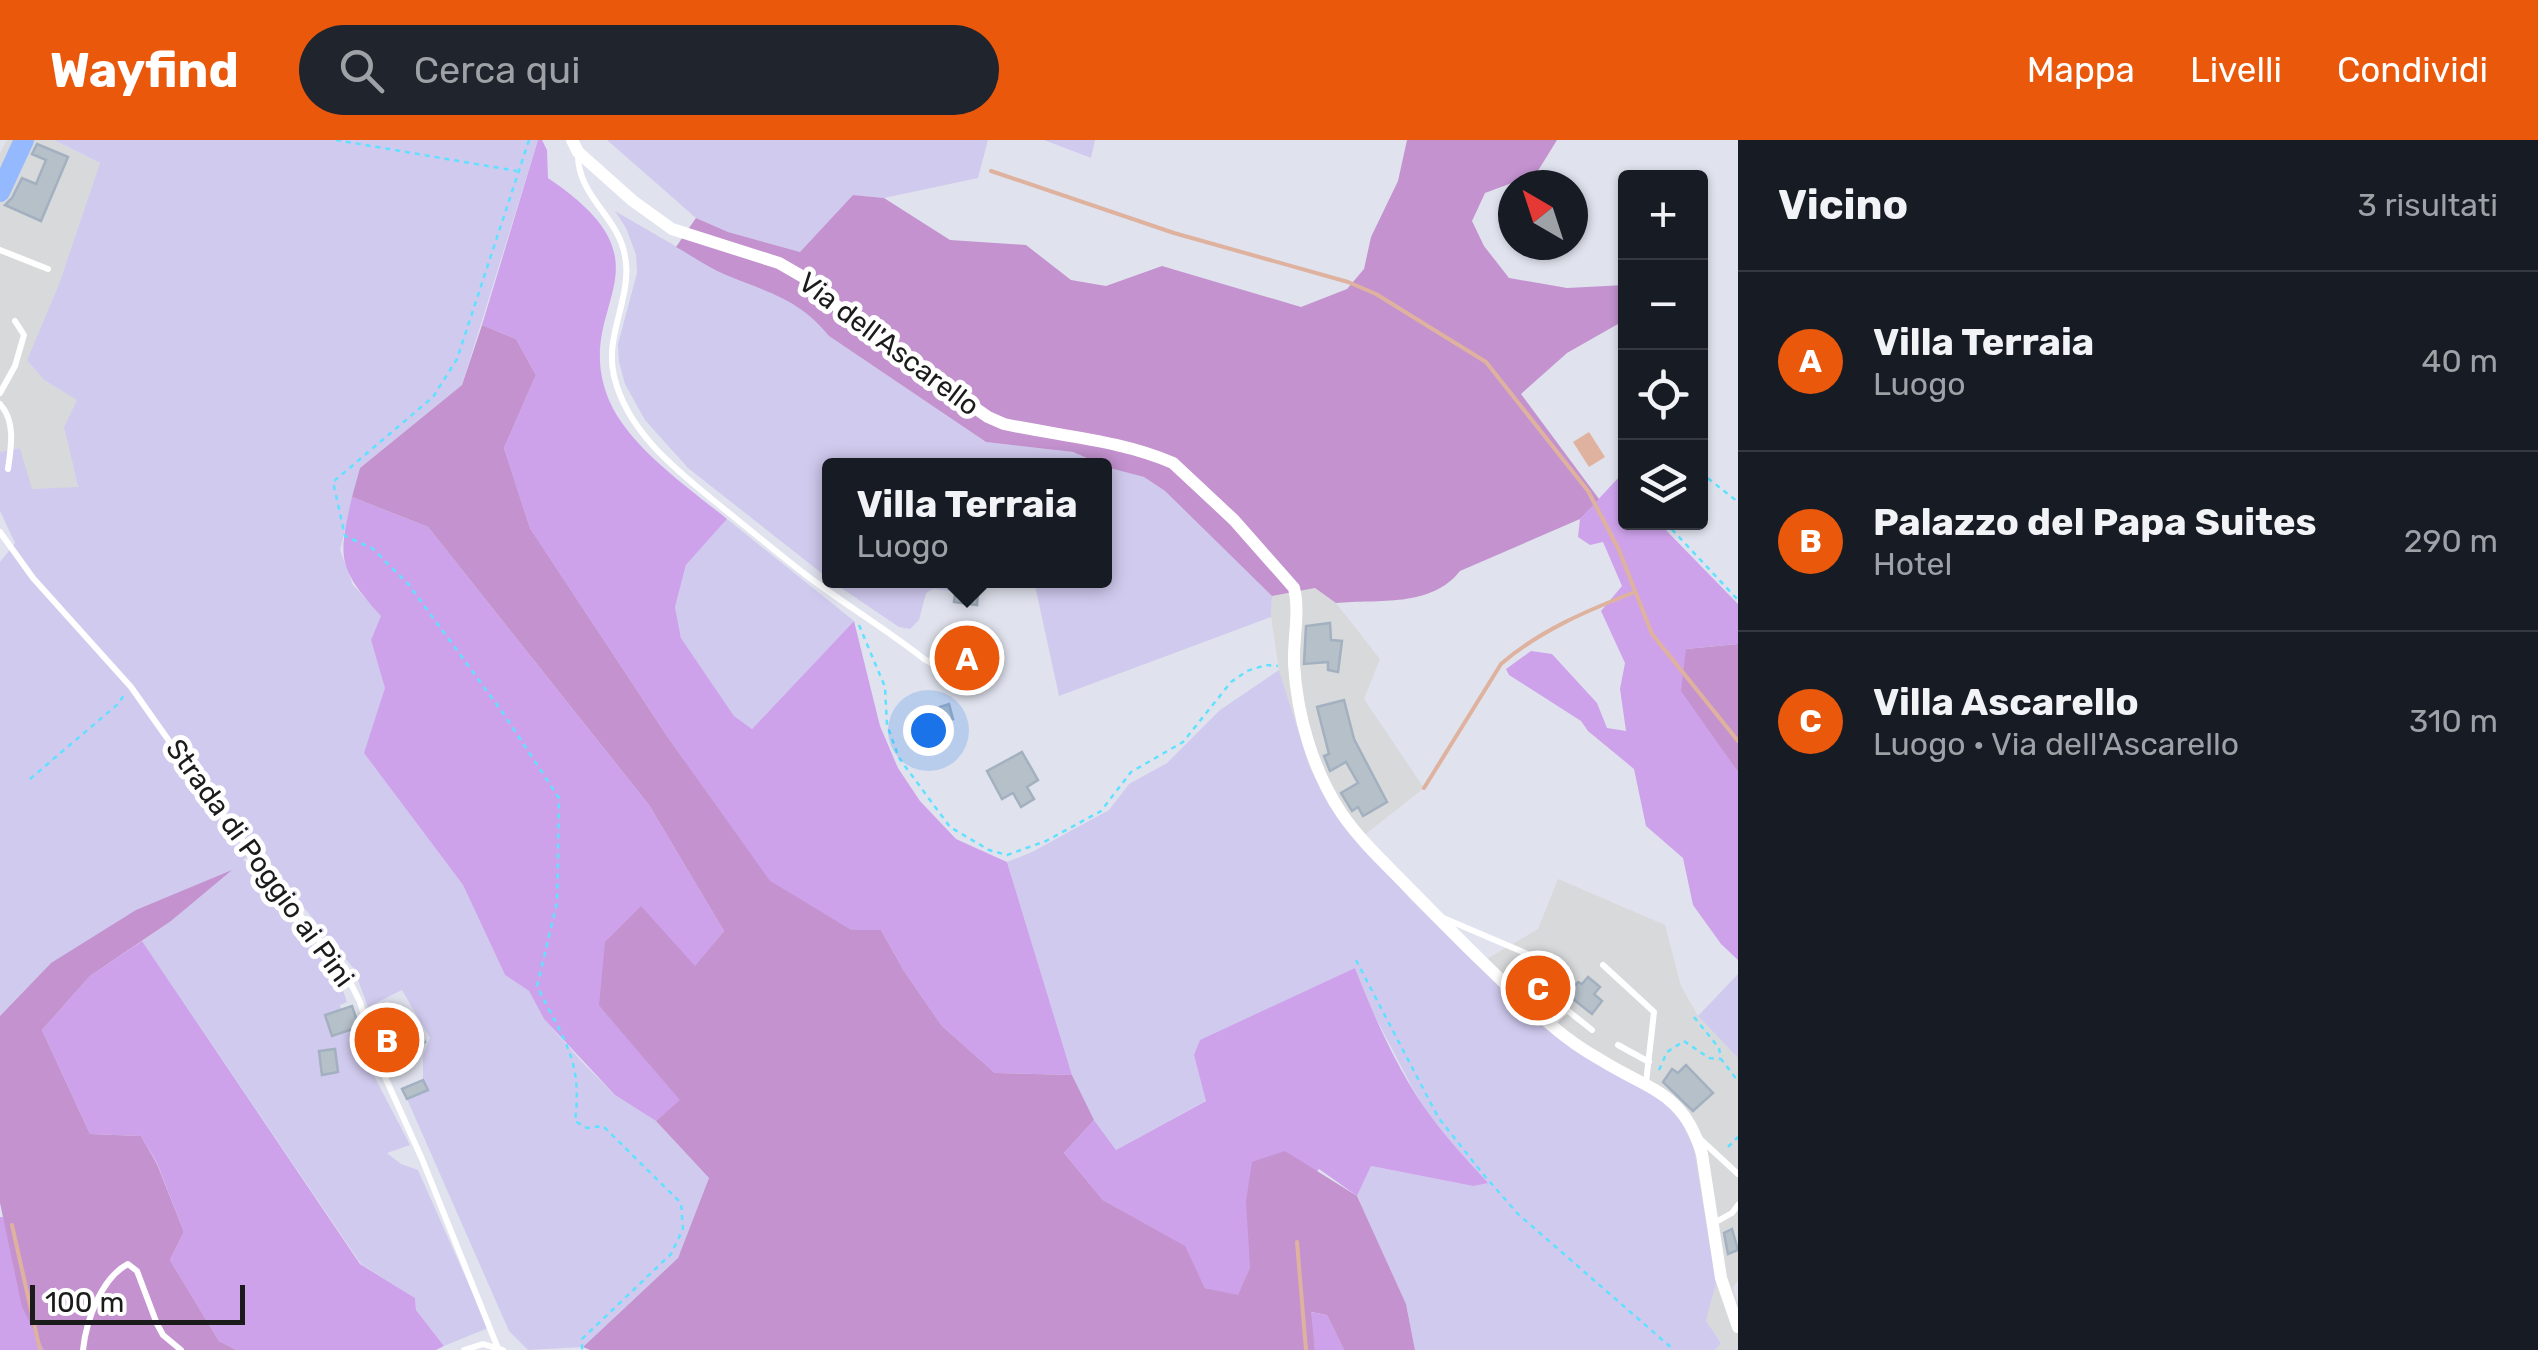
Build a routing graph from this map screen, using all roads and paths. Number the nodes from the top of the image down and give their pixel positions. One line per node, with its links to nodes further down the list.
1 (24, 140): 5 (main road)
2 (336, 140): 6 (path)
3 (529, 140): 6 (path)
4 (575, 146): 18 (lane); 22 (street, Via dell'Ascarello)
5 (4, 171): 7 (main road)
6 (518, 172): 49 (path)
7 (0, 192)
8 (0, 250): 9 (lane)
9 (48, 269)
10 (15, 322): 11 (lane)
11 (0, 392)
12 (0, 404): 13 (lane)
13 (8, 469)
14 (1708, 478): 15 (path)
15 (1738, 502)
16 (1673, 530): 20 (path)
17 (0, 532): 24 (lane, Strada di Poggio ai Pini)
18 (822, 587)
19 (823, 588): 21 (lane)
20 (1738, 600)
21 (850, 607): 22 (path); 23 (lane)
22 (1294, 668): 26 (street, Via dell'Ascarello)
23 (943, 669)
24 (128, 684): 25 (path); 45 (lane, Strada di Poggio ai Pini)
25 (30, 779)
26 (1436, 915): 29 (lane); 31 (street, Via dell'Ascarello)
27 (1356, 960): 50 (path)
28 (1603, 966): 35 (lane)
29 (1564, 982)
30 (1694, 1017): 34 (path)
31 (1550, 1024): 32 (lane); 37 (street, Via dell'Ascarello)
32 (1592, 1030)
33 (1618, 1046): 35 (lane)
34 (1720, 1059): 36 (path); 37 (path)
35 (1649, 1062): 37 (lane)
36 (1738, 1081)
37 (1649, 1084): 38 (street, Via dell'Ascarello)
38 (1697, 1136): 40 (lane); 43 (street, Via dell'Ascarello)
39 (1738, 1137): 40 (path)
40 (1719, 1154): 41 (lane)
41 (1738, 1174)
42 (1738, 1205): 43 (lane)
43 (1713, 1224): 44 (street, Via dell'Ascarello)
44 (1738, 1326)
45 (500, 1348): 48 (lane, Strada di Poggio ai Pini)
46 (83, 1350): 47 (lane)
47 (181, 1350)
48 (464, 1350)
49 (582, 1350)
50 (1674, 1350)

